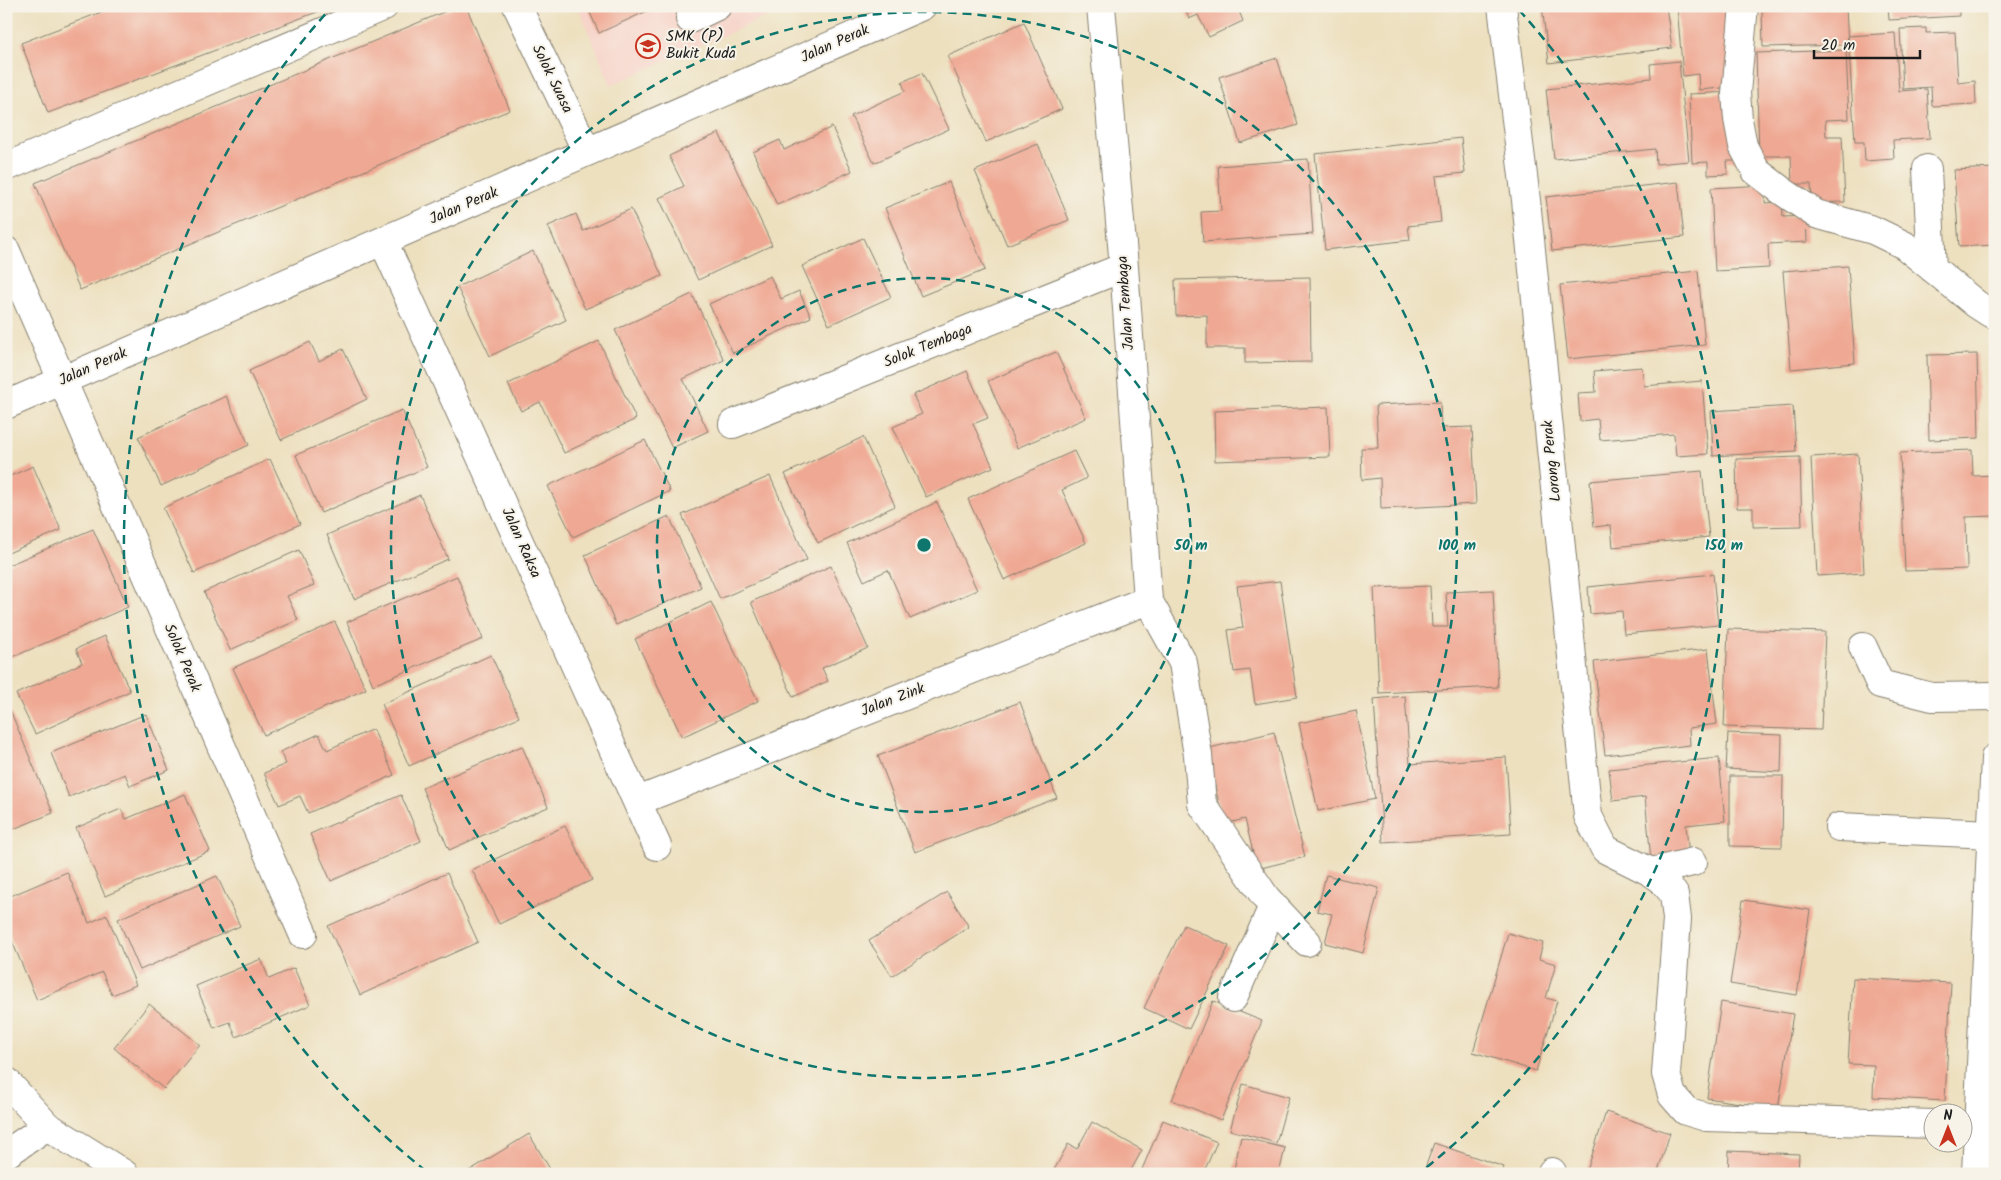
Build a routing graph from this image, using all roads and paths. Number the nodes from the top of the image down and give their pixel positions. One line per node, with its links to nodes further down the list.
1 (384, 6): 10 (street)
2 (516, 6): 9 (street, Solok Suasa)
3 (717, 6): 8 (street)
4 (922, 6): 9 (street, Jalan Perak)
5 (1102, 6): 14 (street, Jalan Tembaga)
6 (1502, 6): 29 (street, Lorong Perak)
7 (1744, 6): 15 (street)
8 (690, 19)
9 (588, 152): 12 (street, Jalan Perak)
10 (6, 167)
11 (1926, 169): 15 (street)
12 (384, 241): 17 (street, Jalan Perak); 24 (street, Jalan Raksa)
13 (6, 251): 17 (street, Solok Perak)
14 (1124, 267): 19 (street, Solok Tembaga); 20 (street, Jalan Tembaga)
15 (1932, 268): 16 (street)
16 (1995, 314)
17 (62, 380): 18 (street, Jalan Perak); 31 (street, Solok Perak)
18 (6, 405)
19 (733, 424)
20 (1148, 600): 24 (street, Jalan Zink); 30 (street)
21 (1863, 647): 22 (street)
22 (1995, 696)
23 (1995, 758): 26 (street)
24 (638, 800): 27 (street, Jalan Raksa)
25 (1839, 827): 26 (street)
26 (1991, 834): 35 (street)
27 (658, 846)
28 (1694, 862): 29 (street)
29 (1656, 876): 36 (street)
30 (1273, 906): 32 (street); 33 (street)
31 (303, 934)
32 (1307, 942)
33 (1233, 998)
34 (6, 1081): 37 (street)
35 (1972, 1102)
36 (1924, 1124)
37 (47, 1126): 39 (street); 40 (street)
38 (1973, 1152): 41 (street)
39 (6, 1154)
40 (124, 1174)
41 (1976, 1174)

